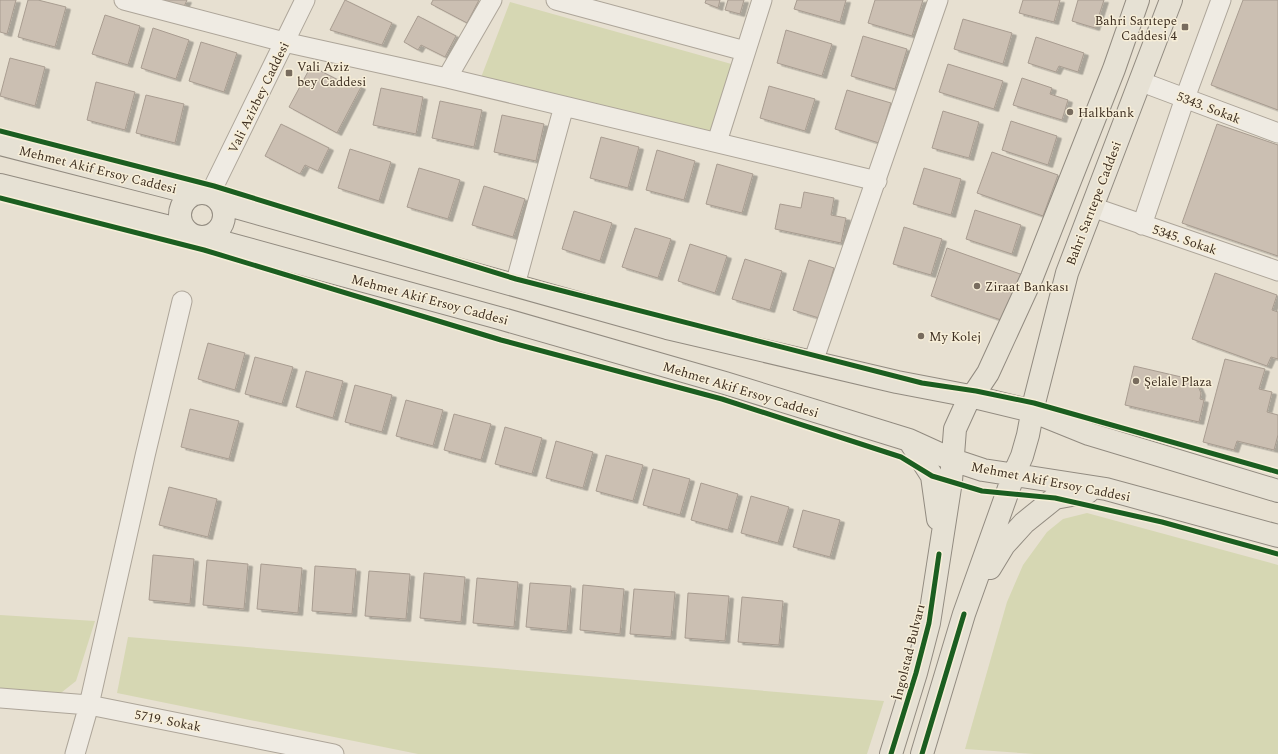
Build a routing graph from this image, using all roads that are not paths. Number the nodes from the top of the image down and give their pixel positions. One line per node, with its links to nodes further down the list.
1 (124, 0): 10 (street)
2 (306, 0): 10 (street, Vali Azizbey Caddesi)
3 (492, 0): 12 (street)
4 (556, 0): 11 (street)
5 (762, 0): 11 (street)
6 (938, 0): 19 (street)
7 (1138, 0): 29 (main road)
8 (1171, 0): 13 (main road, Bahri Sarıtepe Caddesi)
9 (1221, 0): 14 (street)
10 (284, 42): 12 (street); 21 (street, Vali Azizbey Caddesi)
11 (745, 51): 17 (street)
12 (447, 78): 15 (street)
13 (1139, 81): 14 (street, 5343. Sokak); 22 (main road, Bahri Sarıtepe Caddesi)
14 (1185, 98): 16 (street, 5343. Sokak); 23 (street)
15 (564, 106): 17 (street); 26 (street)
16 (1278, 133)
17 (717, 142): 19 (street)
18 (0, 144): 21 (main road, Mehmet Akif Ersoy Caddesi)
19 (877, 181): 28 (street)
20 (0, 185): 24 (main road, Mehmet Akif Ersoy Caddesi)
21 (209, 197): 24 (main road); 24 (main road); 26 (main road, Mehmet Akif Ersoy Caddesi)
22 (1092, 207): 23 (street, 5345. Sokak); 30 (main road, Bahri Sarıtepe Caddesi)
23 (1142, 225): 25 (street, 5345. Sokak)
24 (195, 234): 31 (main road, Mehmet Akif Ersoy Caddesi)
25 (1278, 271)
26 (515, 285): 28 (main road, Mehmet Akif Ersoy Caddesi)
27 (182, 301): 40 (street)
28 (813, 362): 29 (main road, Mehmet Akif Ersoy Caddesi)
29 (970, 396): 30 (main road, Mehmet Akif Ersoy Caddesi); 32 (main road, İngolstad Bulvarı)
30 (1032, 411): 33 (main road, Bahri Sarıtepe Caddesi); 35 (main road, Mehmet Akif Ersoy Caddesi)
31 (909, 440): 32 (main road, Mehmet Akif Ersoy Caddesi); 37 (main road)
32 (953, 460): 33 (main road, Mehmet Akif Ersoy Caddesi); 37 (main road, İngolstad Bulvarı)
33 (1014, 474): 34 (main road, Mehmet Akif Ersoy Caddesi); 38 (main road)
34 (1106, 490): 36 (main road, Mehmet Akif Ersoy Caddesi); 38 (main road)
35 (1278, 491)
36 (1278, 536)
37 (939, 554): 43 (main road, İngolstad Bulvarı)
38 (964, 614): 44 (main road)
39 (0, 698): 40 (street, 5719. Sokak)
40 (89, 705): 41 (street); 42 (street, 5719. Sokak)
41 (75, 754)
42 (334, 754)
43 (891, 754)
44 (922, 754)

